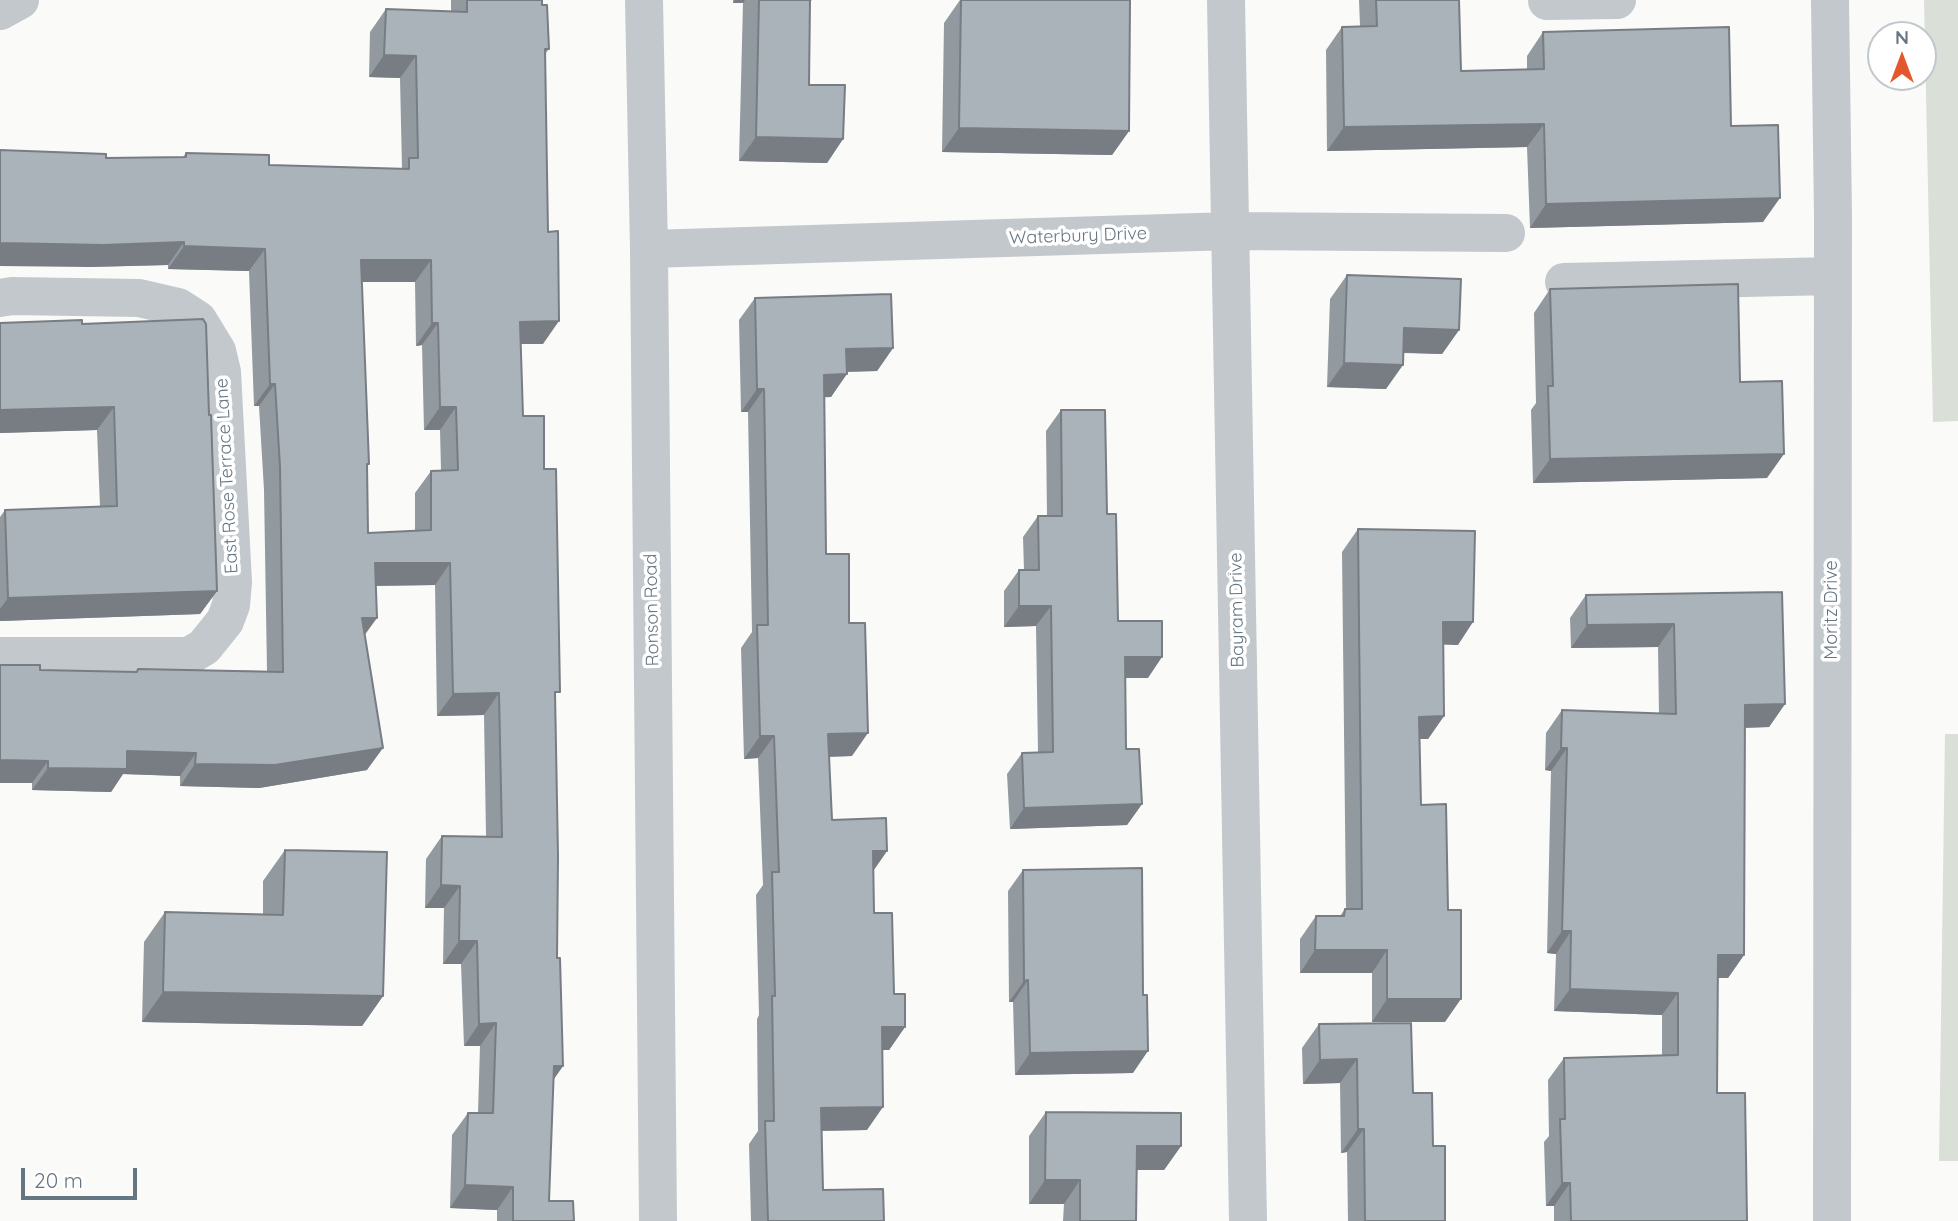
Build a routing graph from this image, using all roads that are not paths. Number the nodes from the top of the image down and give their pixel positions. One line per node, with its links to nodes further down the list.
1 (20, 0): 7 (street)
2 (644, 0): 10 (street, Ronson Road)
3 (1226, 0): 8 (street, Bayram Drive)
4 (1617, 0): 6 (street)
5 (1830, 0): 11 (street, Moritz Drive)
6 (1547, 1)
7 (0, 11)
8 (1231, 231): 9 (street, Waterbury Drive); 10 (street, Waterbury Drive); 16 (street, Bayram Drive)
9 (1506, 233)
10 (649, 249): 15 (street, Ronson Road)
11 (1833, 276): 12 (street); 17 (street, Moritz Drive)
12 (1564, 282)
13 (0, 298): 14 (street, East Rose Terrace Lane)
14 (0, 656)
15 (658, 1221)
16 (1248, 1221)
17 (1832, 1221)

